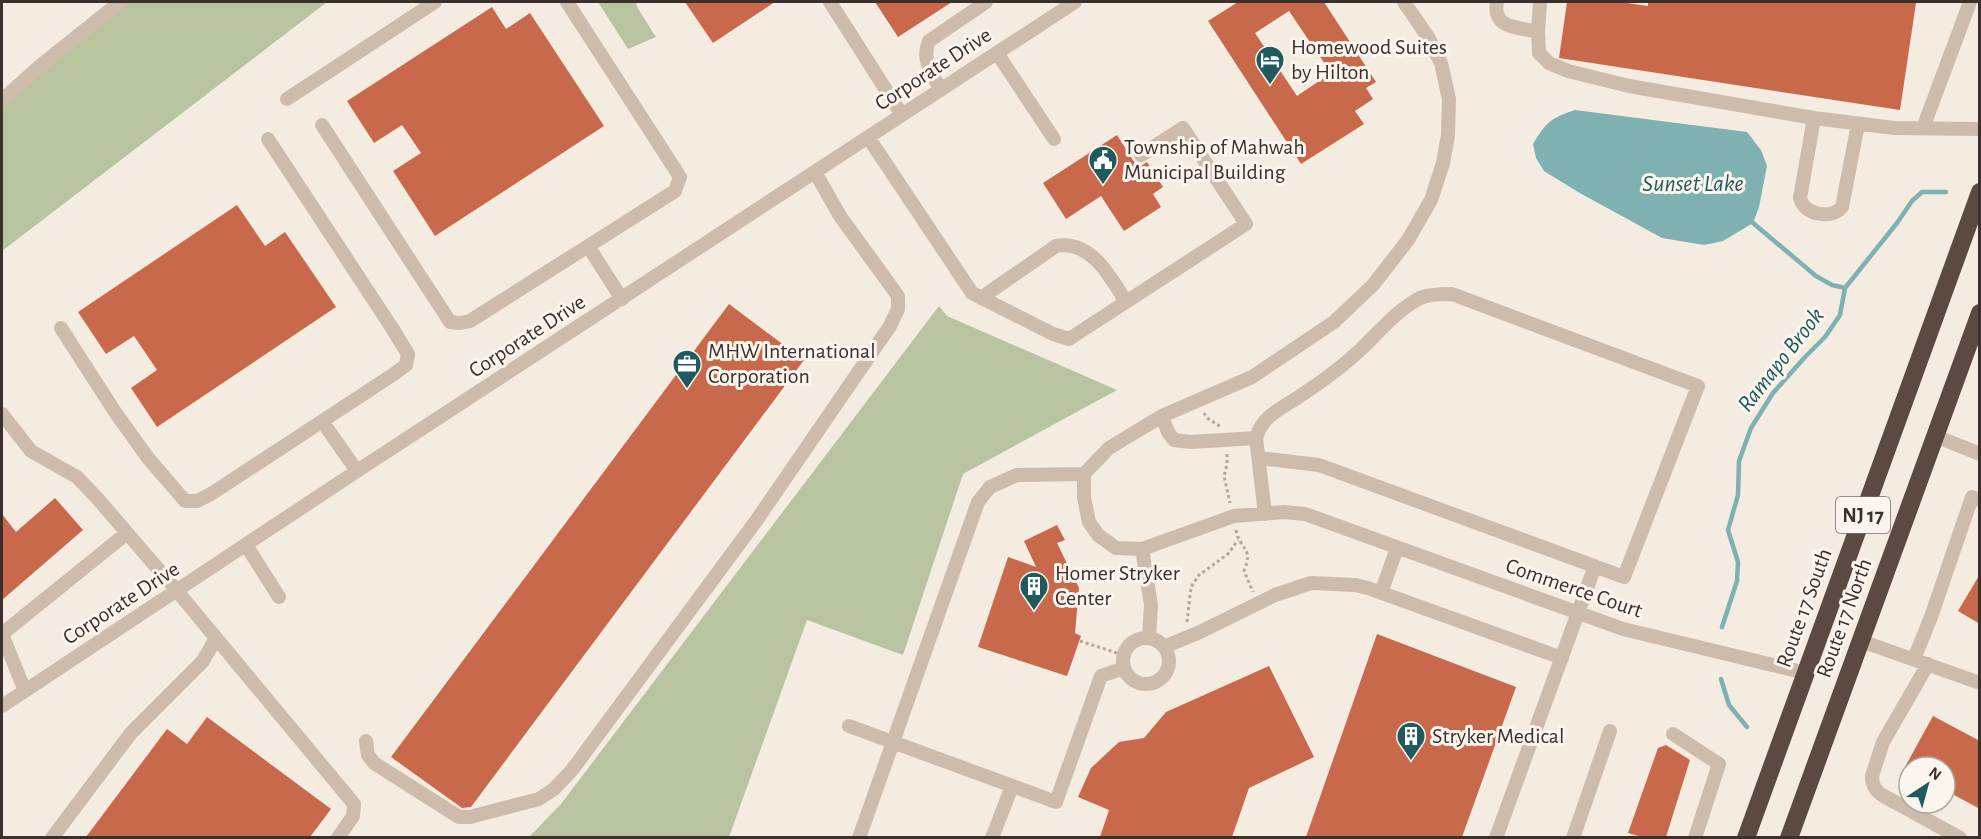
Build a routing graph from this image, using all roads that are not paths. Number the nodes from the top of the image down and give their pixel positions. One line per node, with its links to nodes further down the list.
1 (120, 2): 15 (street)
2 (435, 2): 14 (street)
3 (567, 2): 28 (street)
4 (830, 2): 16 (street)
5 (986, 2): 13 (street)
6 (1075, 2): 12 (street, Corporate Drive)
7 (1404, 2): 35 (street)
8 (1497, 2): 11 (street)
9 (1540, 2): 11 (street)
10 (1970, 2): 20 (street)
11 (1538, 32): 17 (street)
12 (997, 53): 13 (street, Corporate Drive); 24 (street)
13 (941, 90): 16 (street, Corporate Drive)
14 (287, 99)
15 (2, 100)
16 (902, 115): 22 (street, Corporate Drive)
17 (1814, 118): 18 (street); 18 (street)
18 (1858, 123): 20 (street)
19 (322, 125): 28 (street)
20 (1923, 128): 21 (street)
21 (1980, 129)
22 (868, 137): 26 (street, Corporate Drive); 29 (street)
23 (268, 139): 36 (street)
24 (1054, 139)
25 (1141, 155): 31 (street)
26 (815, 172): 30 (street, Corporate Drive); 69 (street)
27 (1980, 192): 62 (highway, Route 17 South / NJ 17)
28 (588, 246): 30 (street)
29 (981, 297): 31 (street); 31 (street)
30 (622, 299): 41 (street, Corporate Drive)
31 (1125, 302)
32 (1980, 313): 37 (highway, Route 17 North / NJ 17)
33 (61, 328): 36 (street)
34 (2, 414): 45 (street)
35 (1162, 416): 38 (street); 42 (street)
36 (322, 421): 41 (street)
37 (1935, 436): 39 (street); 56 (highway, Route 17 North / NJ 17)
38 (1256, 438): 40 (street); 49 (street)
39 (1980, 454)
40 (1259, 458): 44 (street); 49 (street)
41 (357, 471): 46 (street, Corporate Drive)
42 (1084, 474): 48 (street); 70 (street)
43 (1980, 500): 59 (street)
44 (1265, 514): 47 (street, Commerce Court); 48 (street, Commerce Court)
45 (127, 533): 50 (street); 64 (street)
46 (246, 545): 50 (street, Corporate Drive); 52 (street)
47 (1397, 548): 51 (street); 53 (street, Commerce Court)
48 (1142, 549): 55 (street)
49 (1594, 566): 53 (street)
50 (177, 591): 54 (street); 64 (street, Corporate Drive)
51 (1381, 593): 57 (street); 58 (street)
52 (279, 597)
53 (1578, 614): 58 (street); 62 (street, Commerce Court)
54 (216, 638): 72 (street); 73 (street)
55 (1149, 638): 57 (street); 60 (street)
56 (1861, 641): 59 (street); 80 (highway, Route 17 North / NJ 17)
57 (1164, 646): 60 (street)
58 (1562, 658): 76 (street)
59 (1914, 659): 61 (street)
60 (1124, 662): 71 (street)
61 (1928, 664): 63 (street); 81 (street)
62 (1806, 673): 79 (highway, Route 17 South / NJ 17)
63 (1980, 683)
64 (25, 691): 65 (street, Corporate Drive)
65 (2, 706)
66 (849, 726): 70 (street)
67 (1610, 731): 77 (street)
68 (1672, 734): 78 (street)
69 (366, 741)
70 (892, 741): 71 (street); 74 (street)
71 (1012, 786): 75 (street)
72 (51, 837)
73 (338, 837)
74 (859, 837)
75 (992, 837)
76 (1496, 837)
77 (1573, 837)
78 (1695, 837)
79 (1746, 837)
80 (1790, 837)
81 (1960, 837)

